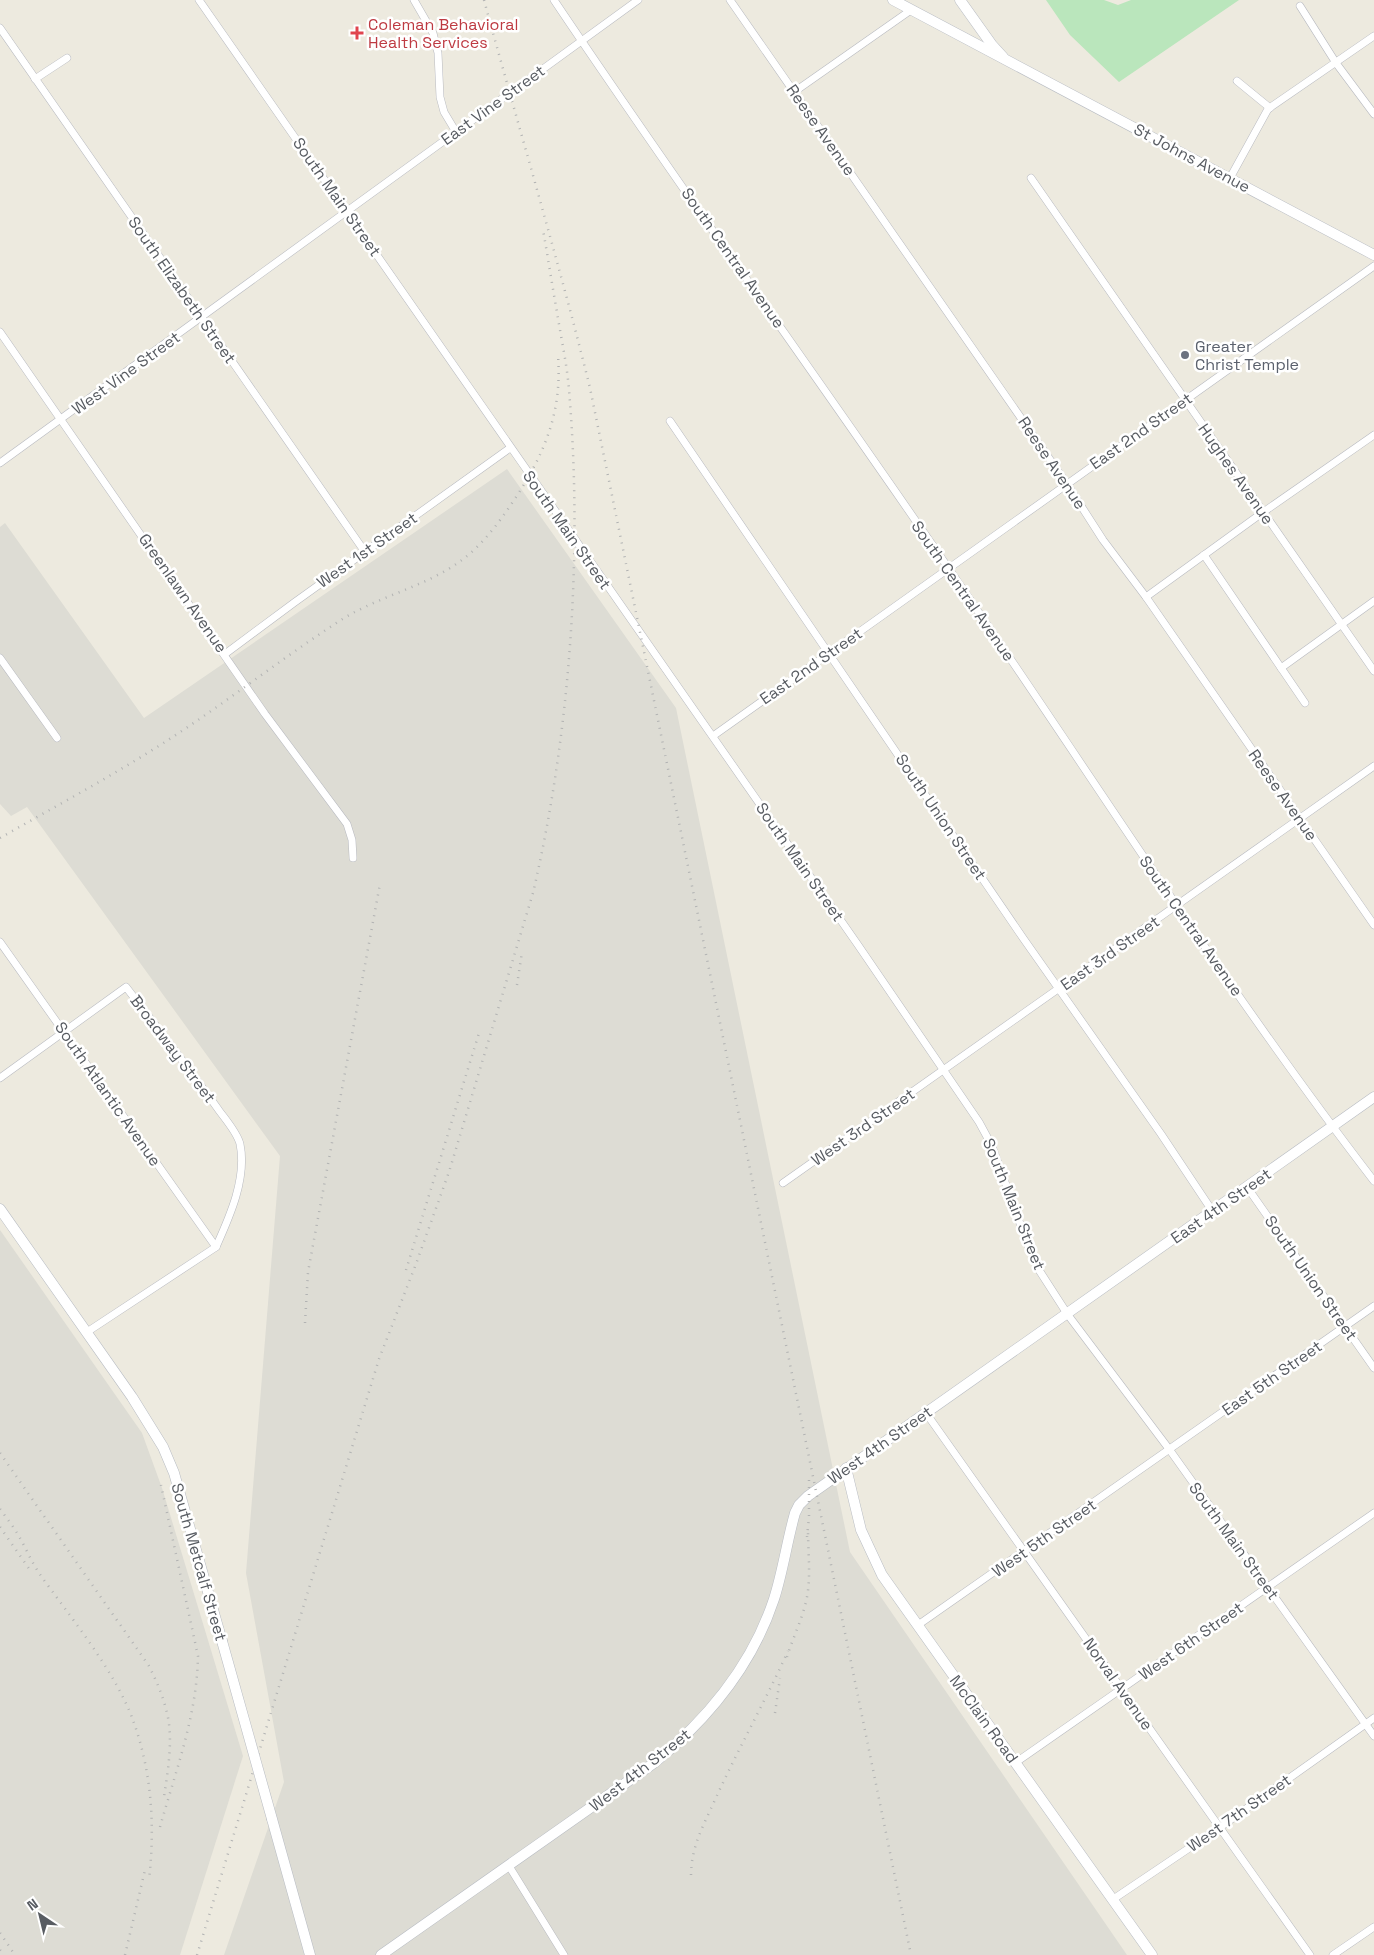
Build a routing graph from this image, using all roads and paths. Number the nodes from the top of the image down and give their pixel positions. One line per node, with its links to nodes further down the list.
1 (199, 0): 24 (street, South Main Street)
2 (414, 0): 21 (street)
3 (554, 0): 12 (street, South Central Avenue)
4 (638, 0): 12 (street, East Vine Street)
5 (730, 0): 18 (street, Reese Avenue)
6 (892, 0): 9 (street, St Johns Avenue)
7 (960, 0): 14 (street)
8 (1300, 6): 15 (street)
9 (911, 10): 14 (street, St Johns Avenue); 18 (street)
10 (0, 28): 16 (street, South Elizabeth Street)
11 (1374, 36): 15 (street)
12 (581, 41): 21 (street, East Vine Street); 39 (street, South Central Avenue)
13 (67, 58): 16 (street)
14 (1008, 63): 23 (street, St Johns Avenue)
15 (1336, 63): 19 (street); 20 (street)
16 (35, 79): 27 (street, South Elizabeth Street)
17 (1237, 81): 19 (street)
18 (794, 92): 35 (street, Reese Avenue)
19 (1270, 108): 23 (street)
20 (1374, 114)
21 (456, 132): 24 (street, East Vine Street)
22 (1031, 178): 29 (street, Hughes Avenue)
23 (1230, 178): 25 (street, St Johns Avenue)
24 (347, 211): 27 (street, West Vine Street); 33 (street, South Main Street)
25 (1374, 255)
26 (1374, 266): 29 (street, East 2nd Street)
27 (202, 318): 30 (street, West Vine Street); 37 (street, South Elizabeth Street)
28 (0, 332): 30 (street, Greenlawn Avenue)
29 (1185, 400): 35 (street, East 2nd Street); 36 (street, Hughes Avenue)
30 (62, 419): 34 (street, West Vine Street); 44 (street, Greenlawn Avenue)
31 (670, 421): 43 (street, South Union Street)
32 (1374, 435): 36 (street)
33 (510, 448): 37 (street, West 1st Street); 49 (street, South Main Street)
34 (0, 464)
35 (1067, 484): 39 (street, East 2nd Street); 40 (street, Reese Avenue)
36 (1262, 512): 38 (street); 42 (street, Hughes Avenue)
37 (365, 552): 44 (street, West 1st Street)
38 (1204, 554): 40 (street); 46 (street)
39 (948, 568): 43 (street, East 2nd Street); 54 (street, South Central Avenue)
40 (1146, 597): 52 (street, Reese Avenue)
41 (1374, 601): 42 (street)
42 (1341, 625): 46 (street); 47 (street, Hughes Avenue)
43 (829, 652): 49 (street, East 2nd Street); 57 (street, South Union Street)
44 (225, 654): 53 (street, Greenlawn Avenue)
45 (0, 658): 50 (street)
46 (1281, 668): 48 (street)
47 (1374, 671)
48 (1305, 703)
49 (713, 736): 59 (street, South Main Street)
50 (57, 738)
51 (1374, 766): 52 (street, East 3rd Street)
52 (1300, 818): 54 (street, East 3rd Street); 55 (street, Reese Avenue)
53 (353, 858)
54 (1176, 906): 57 (street, East 3rd Street); 62 (street, South Central Avenue)
55 (1374, 925)
56 (0, 942): 58 (street, South Atlantic Avenue)
57 (1058, 989): 59 (street, East 3rd Street); 67 (street, South Union Street)
58 (64, 1032): 60 (street); 68 (street, South Atlantic Avenue); 68 (street, Broadway Street)
59 (943, 1071): 64 (street, West 3rd Street); 70 (street, South Main Street)
60 (0, 1078)
61 (1374, 1097): 62 (street, East 4th Street)
62 (1332, 1127): 63 (street, South Central Avenue); 65 (street, East 4th Street)
63 (1374, 1181)
64 (783, 1183)
65 (1247, 1187): 67 (street, East 4th Street); 71 (street, South Union Street)
66 (0, 1209): 72 (street, South Metcalf Street)
67 (1213, 1212): 70 (street, East 4th Street)
68 (216, 1246): 72 (street)
69 (1374, 1306): 71 (street, East 5th Street)
70 (1068, 1314): 74 (street, West 4th Street); 75 (street, South Main Street)
71 (1345, 1327): 73 (street, South Union Street); 75 (street, East 5th Street)
72 (87, 1332): 90 (street, South Metcalf Street, bridge)
73 (1374, 1368)
74 (926, 1413): 76 (street, West 4th Street); 78 (street, Norval Avenue)
75 (1169, 1449): 78 (street, West 5th Street); 79 (street, South Main Street)
76 (846, 1468): 80 (street, McClain Road); 87 (street, West 4th Street)
77 (1374, 1513): 79 (street, West 6th Street)
78 (1024, 1553): 80 (street, West 5th Street); 81 (street, Norval Avenue)
79 (1268, 1588): 81 (street, West 6th Street); 83 (street, South Main Street)
80 (918, 1625): 85 (street, McClain Road)
81 (1121, 1690): 85 (street, West 6th Street); 86 (street, Norval Avenue)
82 (1374, 1718): 83 (street, West 7th Street)
83 (1366, 1724): 84 (street, South Main Street); 86 (street, West 7th Street)
84 (1374, 1736)
85 (1015, 1763): 88 (street, McClain Road)
86 (1219, 1828): 88 (street, West 7th Street); 94 (street, Norval Avenue)
87 (509, 1866): 91 (street, West 4th Street); 92 (street)
88 (1112, 1900): 93 (street, McClain Road)
89 (1374, 1927): 95 (street)
90 (310, 1955)
91 (381, 1955)
92 (564, 1955)
93 (1152, 1955)
94 (1310, 1955)
95 (1333, 1955)

